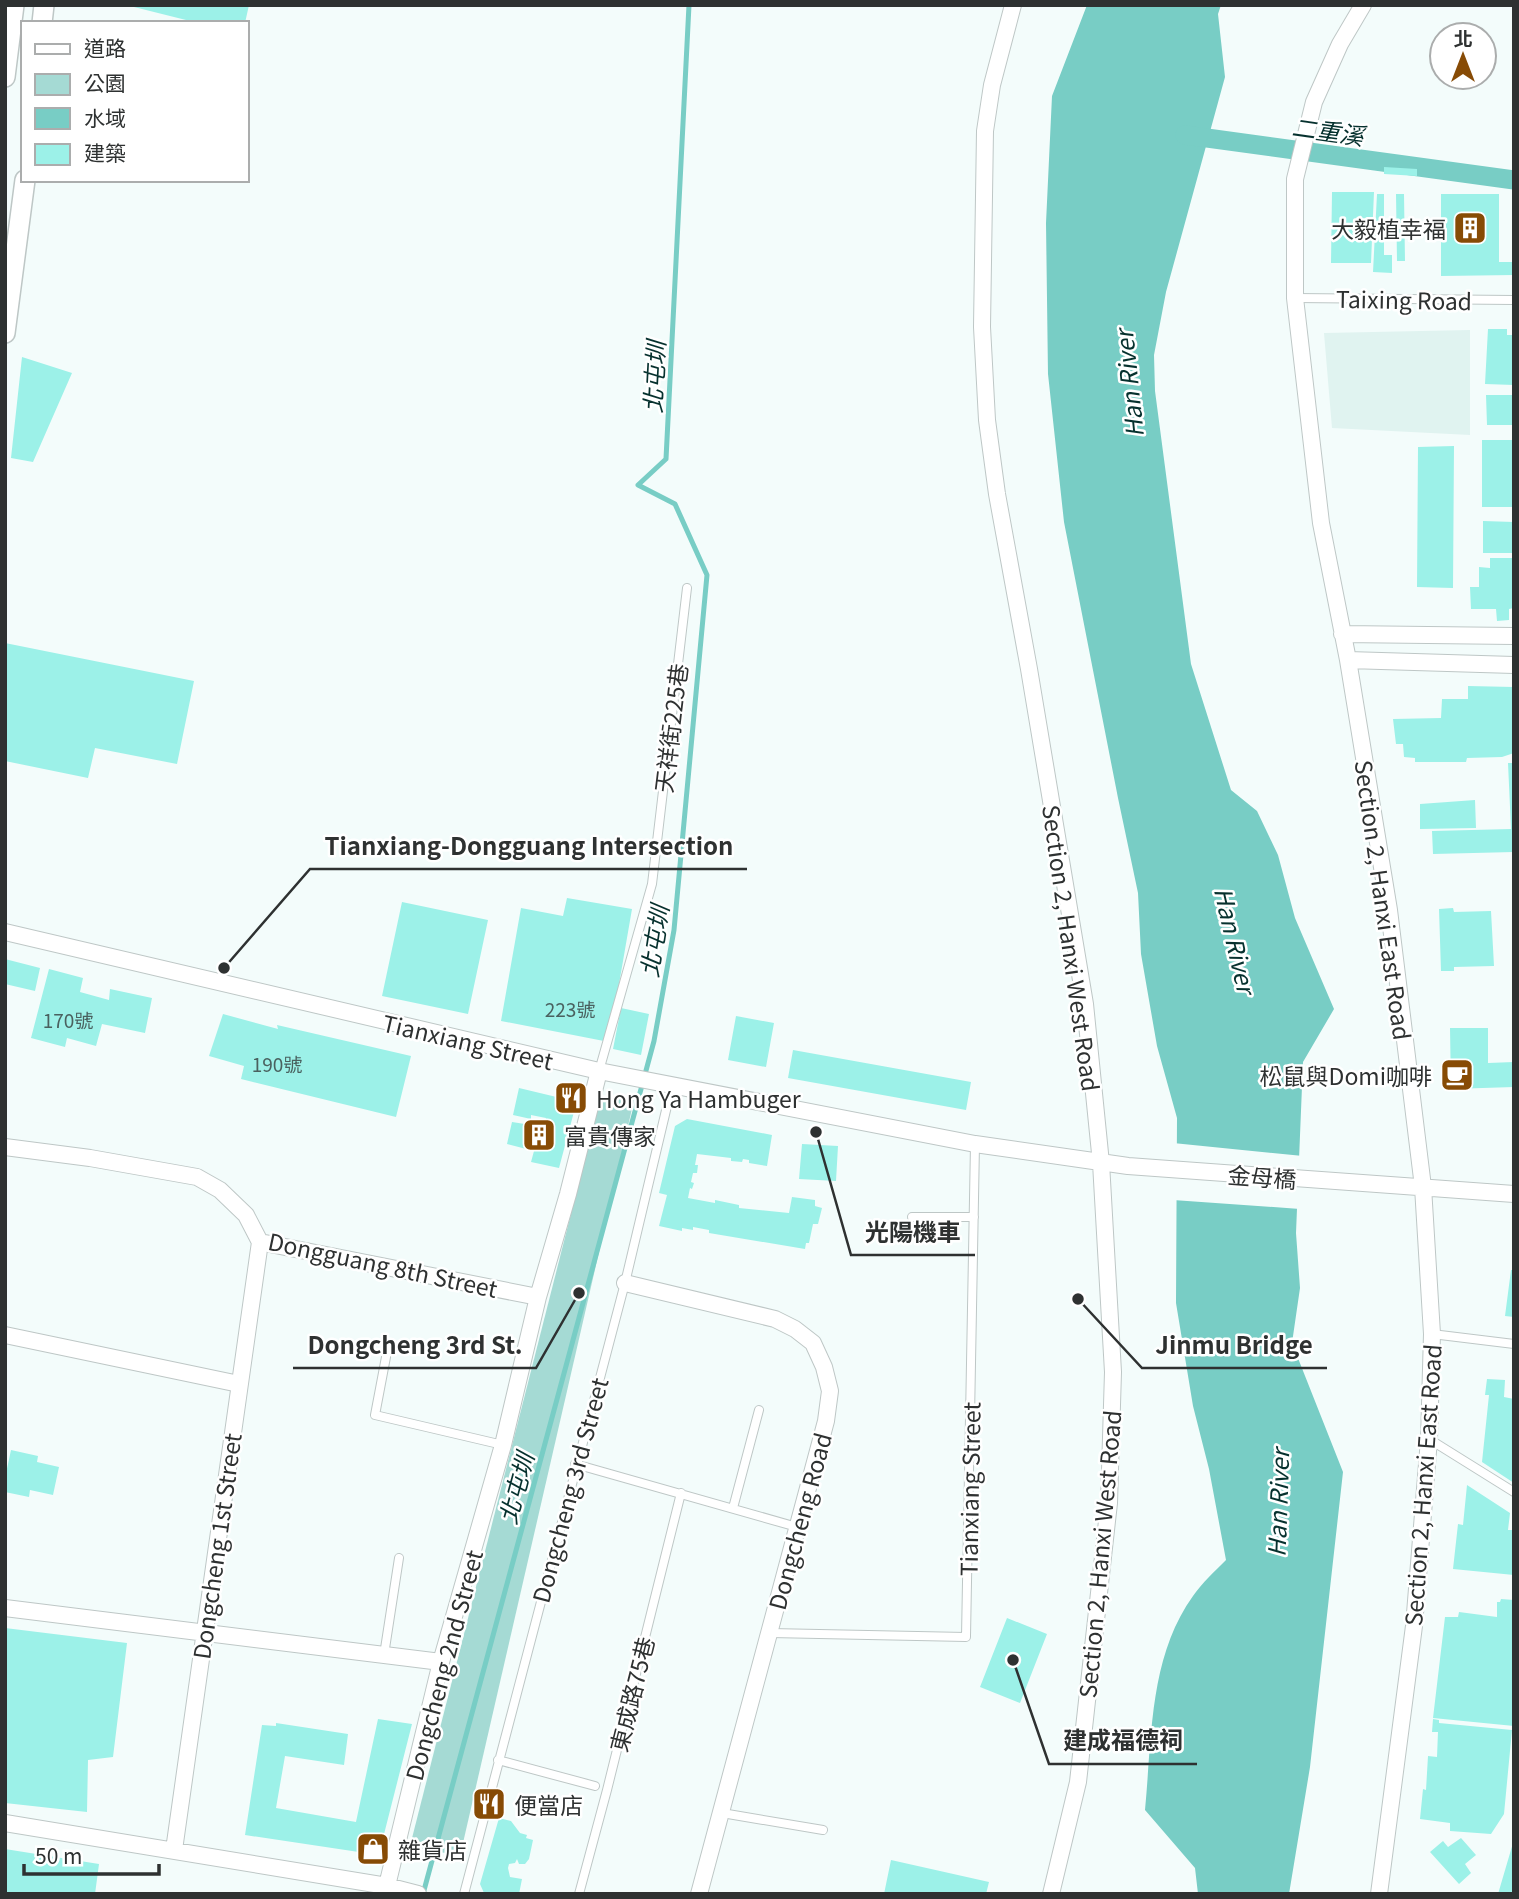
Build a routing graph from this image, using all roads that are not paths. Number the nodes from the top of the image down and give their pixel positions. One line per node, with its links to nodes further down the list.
1 (15, 5): 4 (street)
2 (1013, 5): 20 (street, Section 2, Hanxi West Road)
3 (1363, 5): 7 (street, Section 2, Hanxi East Road)
4 (5, 77)
5 (25, 182): 6 (street)
6 (11, 243): 9 (street)
7 (1295, 298): 8 (lane, Taixing Road); 11 (street, Section 2, Hanxi East Road)
8 (1514, 300)
9 (5, 333)
10 (687, 588): 16 (lane, 天祥街225巷)
11 (1342, 634): 12 (street); 13 (street, Section 2, Hanxi East Road)
12 (1514, 636)
13 (1348, 660): 14 (street); 22 (street, Section 2, Hanxi East Road)
14 (1514, 664)
15 (5, 932): 16 (street, Tianxiang Street)
16 (599, 1072): 17 (street, Tianxiang Street); 28 (street, Dongcheng 2nd Street)
17 (672, 1085): 18 (street, Tianxiang Street); 27 (lane, Dongcheng 3rd Street)
18 (975, 1144): 20 (street, Tianxiang Street); 25 (lane, Tianxiang Street)
19 (5, 1147): 26 (street, Dongguang 8th Street)
20 (1101, 1163): 21 (street, Tianxiang Street); 59 (street, Section 2, Hanxi West Road)
21 (1128, 1166): 22 (street, 金母橋)
22 (1423, 1187): 23 (street, 金母橋); 29 (street, Section 2, Hanxi East Road)
23 (1514, 1194)
24 (912, 1217): 25 (lane)
25 (974, 1217): 45 (lane, Tianxiang Street)
26 (260, 1242): 28 (street, Dongguang 8th Street); 33 (street, Dongcheng 1st Street)
27 (625, 1283): 37 (lane, Dongcheng 3rd Street); 41 (street, Dongcheng Road)
28 (538, 1297): 36 (street, Dongcheng 2nd Street)
29 (1432, 1334): 31 (lane); 35 (street, Section 2, Hanxi East Road)
30 (5, 1335): 33 (street)
31 (1514, 1344)
32 (386, 1357): 36 (lane)
33 (239, 1384): 44 (street, Dongcheng 1st Street)
34 (759, 1410): 40 (lane)
35 (1429, 1439): 38 (lane); 60 (street, Section 2, Hanxi East Road)
36 (503, 1445): 47 (street, Dongcheng 2nd Street)
37 (575, 1464): 39 (lane); 48 (lane, Dongcheng 3rd Street)
38 (1514, 1492)
39 (681, 1493): 40 (lane); 57 (lane, 東成路75巷)
40 (733, 1508): 41 (lane)
41 (797, 1527): 45 (street, Dongcheng Road)
42 (399, 1558): 46 (lane)
43 (5, 1608): 44 (street)
44 (204, 1633): 46 (street); 53 (street, Dongcheng 1st Street)
45 (770, 1633): 50 (street, Dongcheng Road)
46 (384, 1654): 47 (street)
47 (441, 1662): 54 (street, Dongcheng 2nd Street)
48 (498, 1760): 49 (lane); 56 (lane, Dongcheng 3rd Street)
49 (595, 1786)
50 (722, 1813): 52 (lane); 58 (street, Dongcheng Road)
51 (5, 1823): 53 (street)
52 (823, 1830)
53 (174, 1850): 54 (street)
54 (386, 1890): 55 (street)
55 (418, 1894)
56 (464, 1894)
57 (579, 1894)
58 (699, 1894)
59 (1051, 1894)
60 (1379, 1894)

